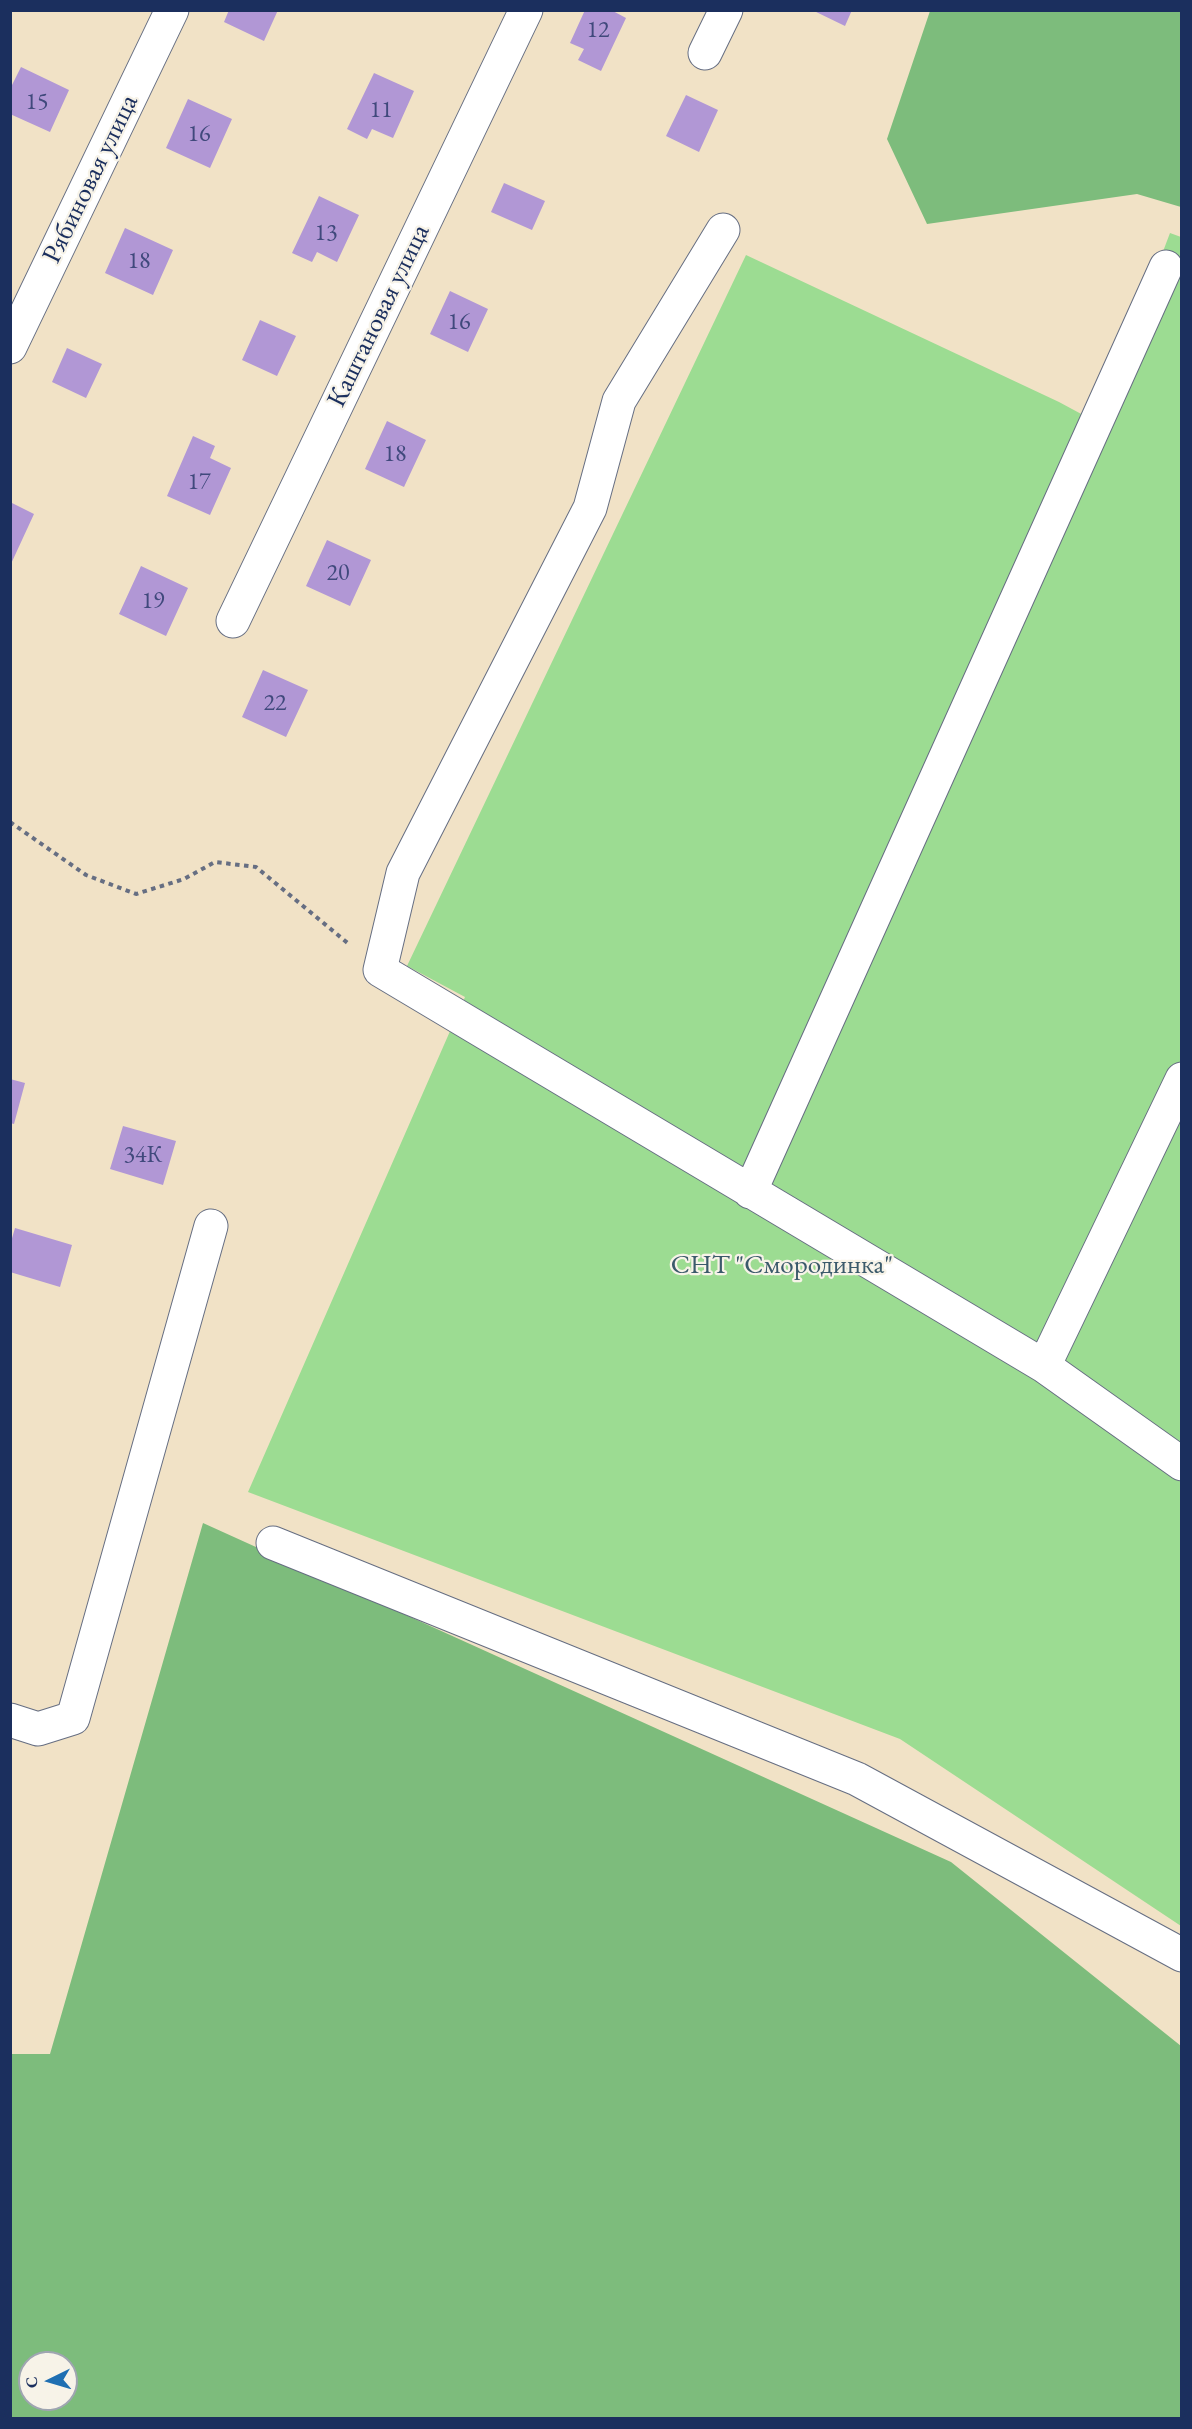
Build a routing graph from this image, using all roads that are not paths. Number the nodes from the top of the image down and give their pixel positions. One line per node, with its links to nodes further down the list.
1 (172, 10): 7 (street, Рябиновая улица)
2 (526, 10): 8 (street, Каштановая улица)
3 (726, 10): 4 (street)
4 (705, 53)
5 (723, 230): 10 (street)
6 (1166, 267): 10 (street)
7 (10, 347)
8 (232, 621)
9 (1182, 1079): 12 (street)
10 (750, 1192): 12 (street)
11 (211, 1226): 15 (street)
12 (1044, 1366): 13 (street)
13 (1182, 1464)
14 (273, 1543): 16 (street)
15 (10, 1720)
16 (1182, 1955)

